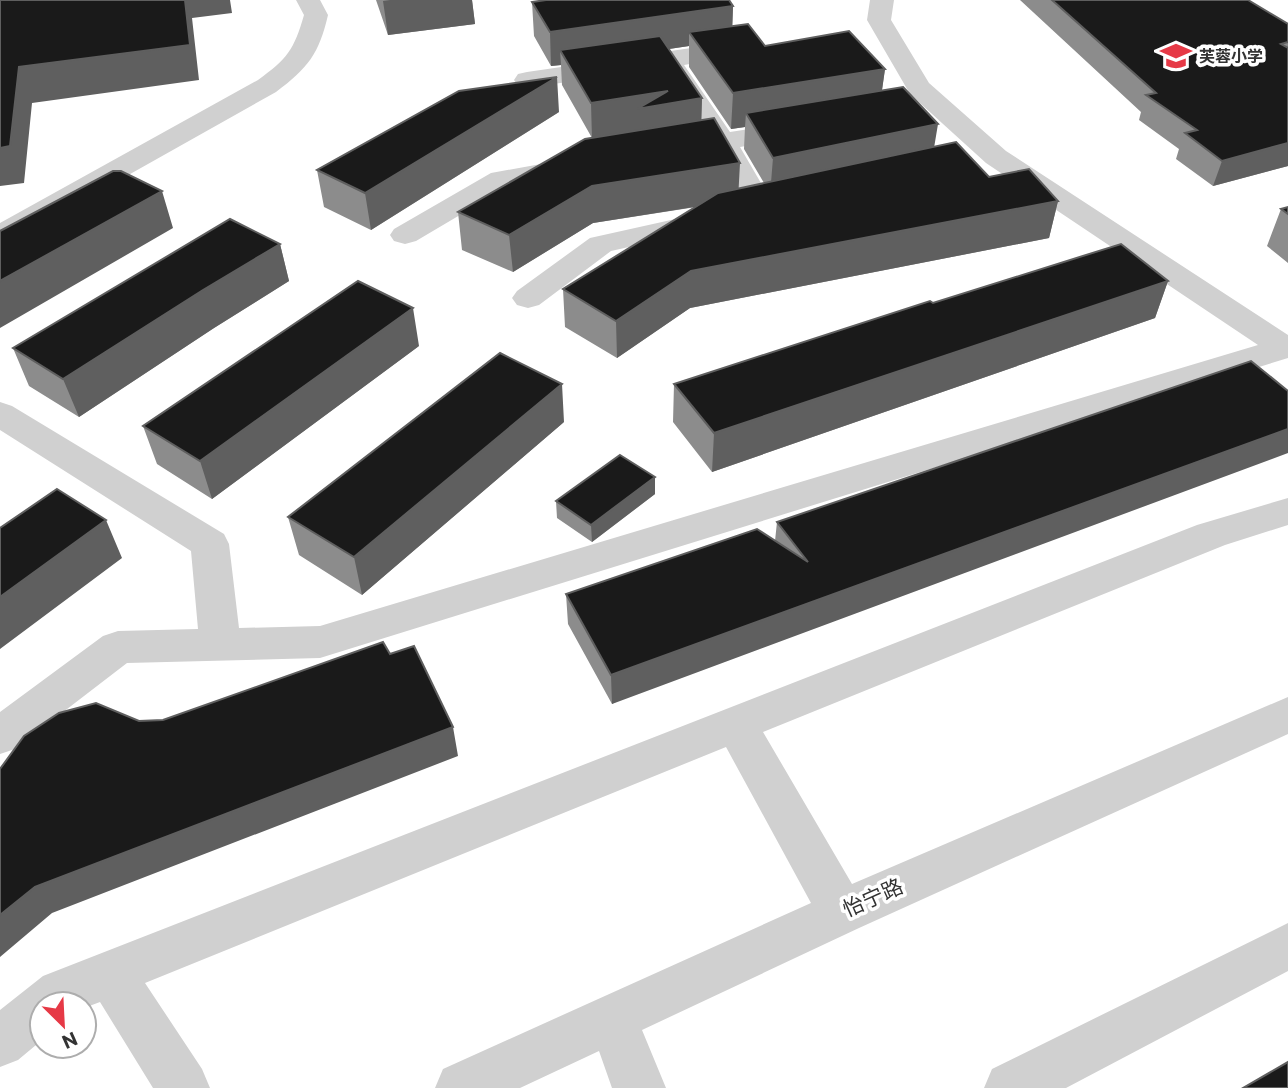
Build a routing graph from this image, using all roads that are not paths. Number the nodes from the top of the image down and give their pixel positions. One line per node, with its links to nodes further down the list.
1 (308, 0): 12 (street)
2 (874, 20): 9 (street)
3 (769, 45): 4 (street)
4 (668, 60): 5 (street); 7 (street)
5 (527, 80)
6 (817, 126): 7 (street)
7 (723, 142): 8 (street); 14 (street)
8 (644, 155)
9 (996, 157): 11 (street); 15 (street)
10 (605, 162): 13 (street)
11 (957, 166)
12 (0, 235)
13 (405, 236)
14 (528, 298)
15 (1286, 347): 18 (street)
16 (0, 414): 18 (street)
17 (1288, 511): 20 (street)
18 (220, 644): 21 (street)
19 (1288, 715): 22 (street, 怡宁路)
20 (736, 724): 22 (street); 24 (street)
21 (0, 736)
22 (842, 912): 26 (street, 怡宁路)
23 (1288, 946): 32 (street)
24 (110, 974): 25 (street); 29 (street)
25 (69, 990)
26 (612, 1018): 30 (street, 怡宁路); 31 (street)
27 (28, 1019): 28 (street)
28 (0, 1042)
29 (184, 1088)
30 (461, 1088)
31 (639, 1088)
32 (1012, 1088)

